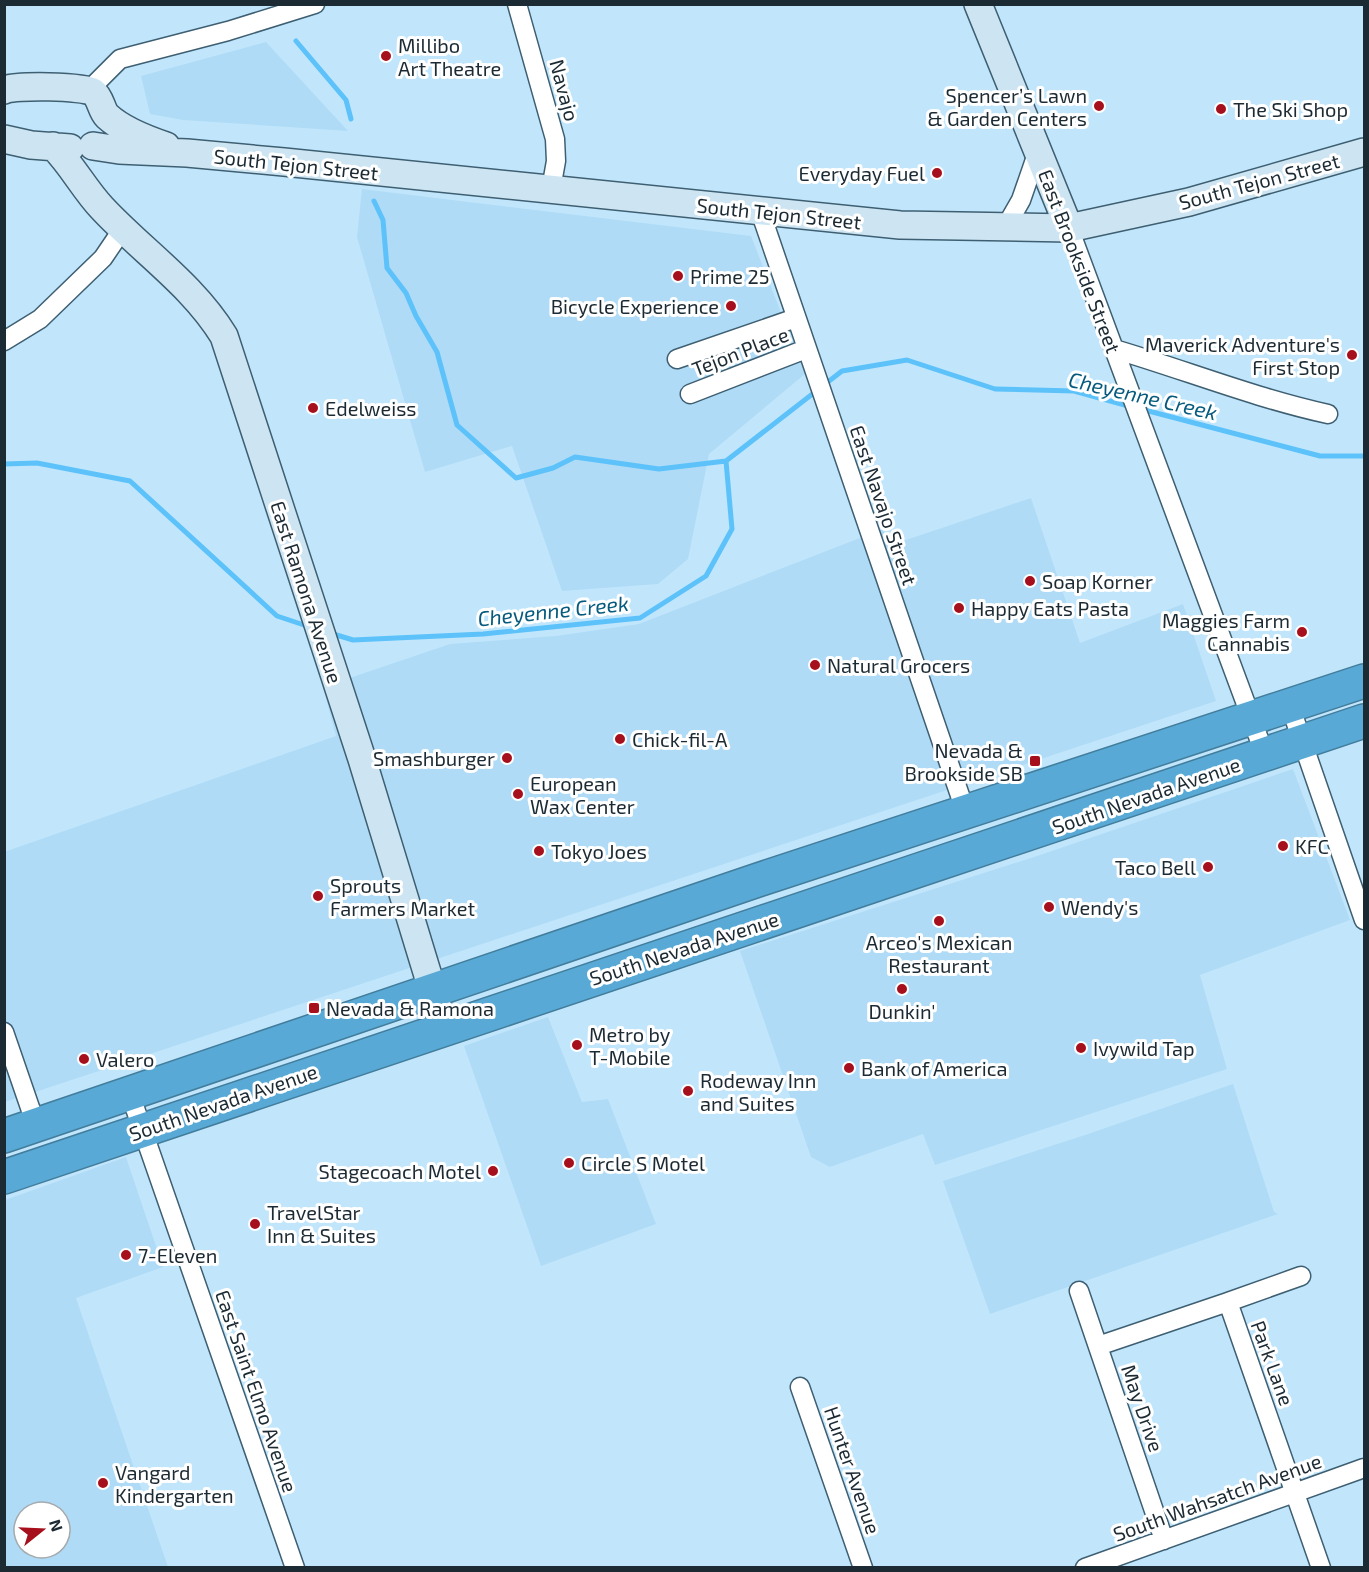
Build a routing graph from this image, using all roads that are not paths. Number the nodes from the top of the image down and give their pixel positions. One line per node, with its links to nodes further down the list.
1 (315, 4): 4 (street)
2 (518, 4): 13 (street, Navajo)
3 (978, 4): 10 (main road, East Brookside Street)
4 (96, 82): 5 (main road); 6 (main road)
5 (5, 89)
6 (106, 115): 9 (main road); 12 (main road)
7 (5, 140): 8 (main road)
8 (53, 146): 9 (main road); 14 (main road, East Ramona Avenue)
9 (91, 147): 12 (main road); 14 (main road)
10 (1038, 151): 16 (street); 17 (main road, East Brookside Street)
11 (1365, 152): 17 (main road, South Tejon Street)
12 (187, 153): 13 (main road, South Tejon Street)
13 (551, 189): 15 (main road, South Tejon Street)
14 (95, 201): 18 (main road, East Ramona Avenue)
15 (760, 211): 16 (main road, South Tejon Street); 19 (street, East Navajo Street)
16 (1005, 228): 17 (main road, South Tejon Street)
17 (1069, 228): 22 (street, East Brookside Street)
18 (122, 230): 20 (street); 37 (main road, East Ramona Avenue)
19 (796, 318): 21 (street, East Navajo Street); 23 (street)
20 (4, 341)
21 (806, 349): 24 (street, Tejon Place); 33 (street, East Navajo Street)
22 (1114, 350): 25 (street); 28 (street, East Brookside Street)
23 (677, 359)
24 (690, 394)
25 (1328, 414)
26 (1365, 681): 27 (highway, South Nevada Avenue)
27 (1290, 706): 28 (highway, South Nevada Avenue); 30 (street)
28 (1251, 718): 31 (street, East Brookside Street); 32 (highway, South Nevada Avenue)
29 (1365, 721): 30 (highway, South Nevada Avenue)
30 (1301, 742): 31 (highway, South Nevada Avenue); 36 (street)
31 (1265, 755): 34 (highway, South Nevada Avenue)
32 (1087, 773): 33 (highway, South Nevada Avenue); 34 (highway)
33 (966, 813): 35 (highway); 37 (highway, South Nevada Avenue)
34 (1000, 844): 35 (highway, South Nevada Avenue)
35 (883, 883): 38 (highway, South Nevada Avenue)
36 (1365, 920)
37 (433, 991): 38 (main road, East Ramona Avenue); 40 (highway, South Nevada Avenue)
38 (444, 1028): 42 (highway, South Nevada Avenue)
39 (4, 1032): 41 (street)
40 (130, 1094): 41 (highway, South Nevada Avenue); 42 (street, East Saint Elmo Avenue)
41 (36, 1125): 43 (highway, South Nevada Avenue); 44 (highway)
42 (142, 1130): 45 (highway, South Nevada Avenue); 54 (street, East Saint Elmo Avenue)
43 (4, 1136)
44 (4, 1165)
45 (4, 1177)
46 (1300, 1276): 48 (street)
47 (1079, 1291): 49 (street, May Drive)
48 (1228, 1302): 49 (street); 52 (street, Park Lane)
49 (1098, 1346): 53 (street, May Drive)
50 (800, 1388): 55 (street, Hunter Avenue)
51 (1365, 1468): 52 (street, South Wahsatch Avenue)
52 (1295, 1493): 53 (street, South Wahsatch Avenue); 57 (street, Park Lane)
53 (1164, 1540): 56 (street, South Wahsatch Avenue)
54 (295, 1568)
55 (863, 1568)
56 (1085, 1568)
57 (1321, 1568)

